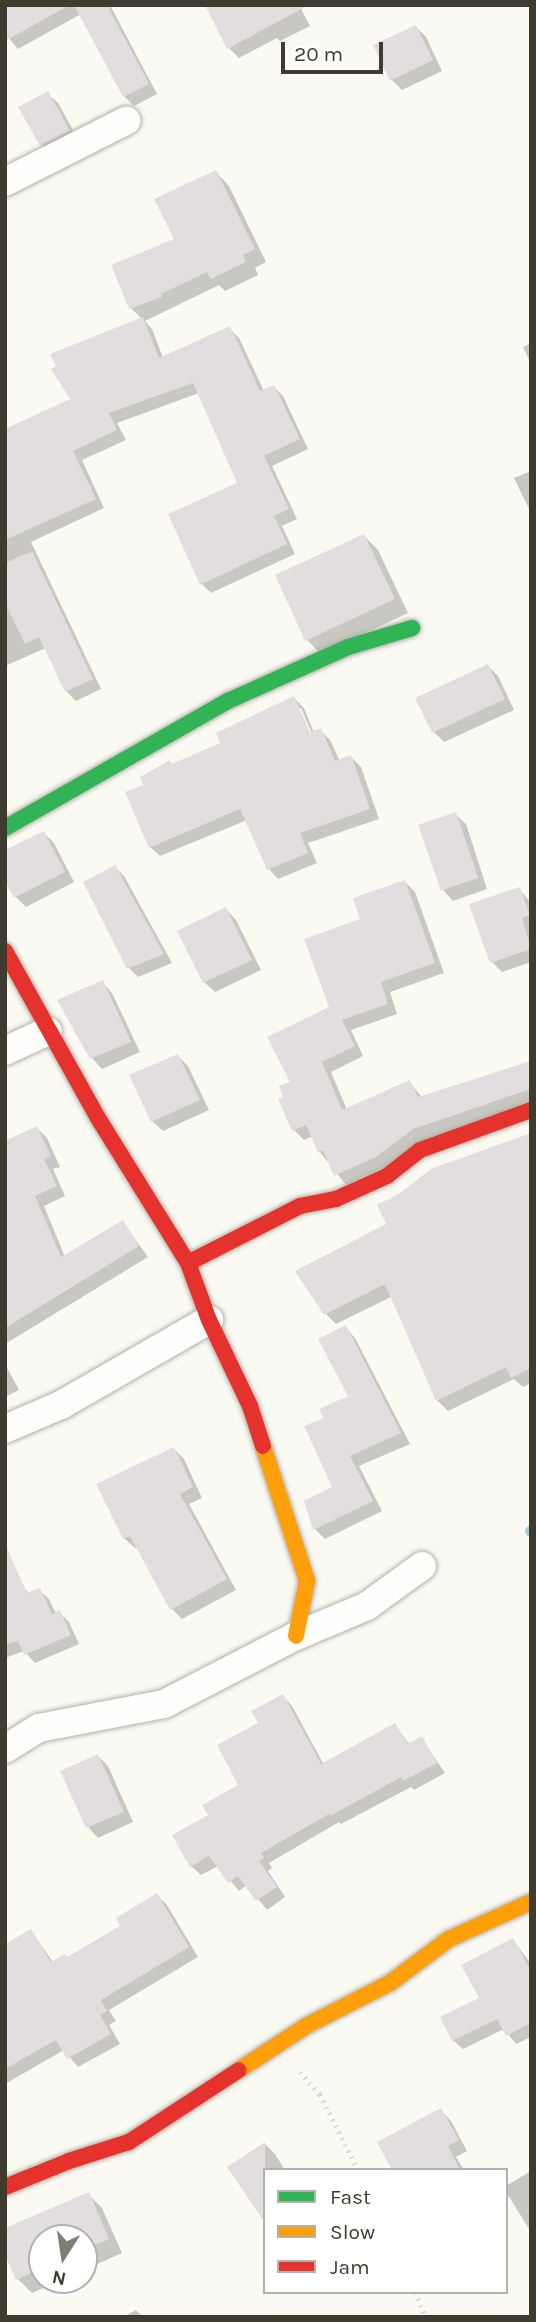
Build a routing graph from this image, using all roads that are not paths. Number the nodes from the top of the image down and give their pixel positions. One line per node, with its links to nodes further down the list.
1 (127, 121): 2 (street)
2 (5, 182)
3 (412, 628): 4 (street)
4 (5, 828)
5 (5, 951): 6 (street)
6 (48, 1031): 7 (street); 9 (street)
7 (5, 1051)
8 (531, 1110): 9 (street)
9 (188, 1264): 10 (street)
10 (209, 1320): 11 (street); 13 (street)
11 (5, 1429)
12 (422, 1566): 13 (street)
13 (296, 1636): 14 (street)
14 (5, 1749)
15 (531, 1902): 16 (street)
16 (5, 2187)

